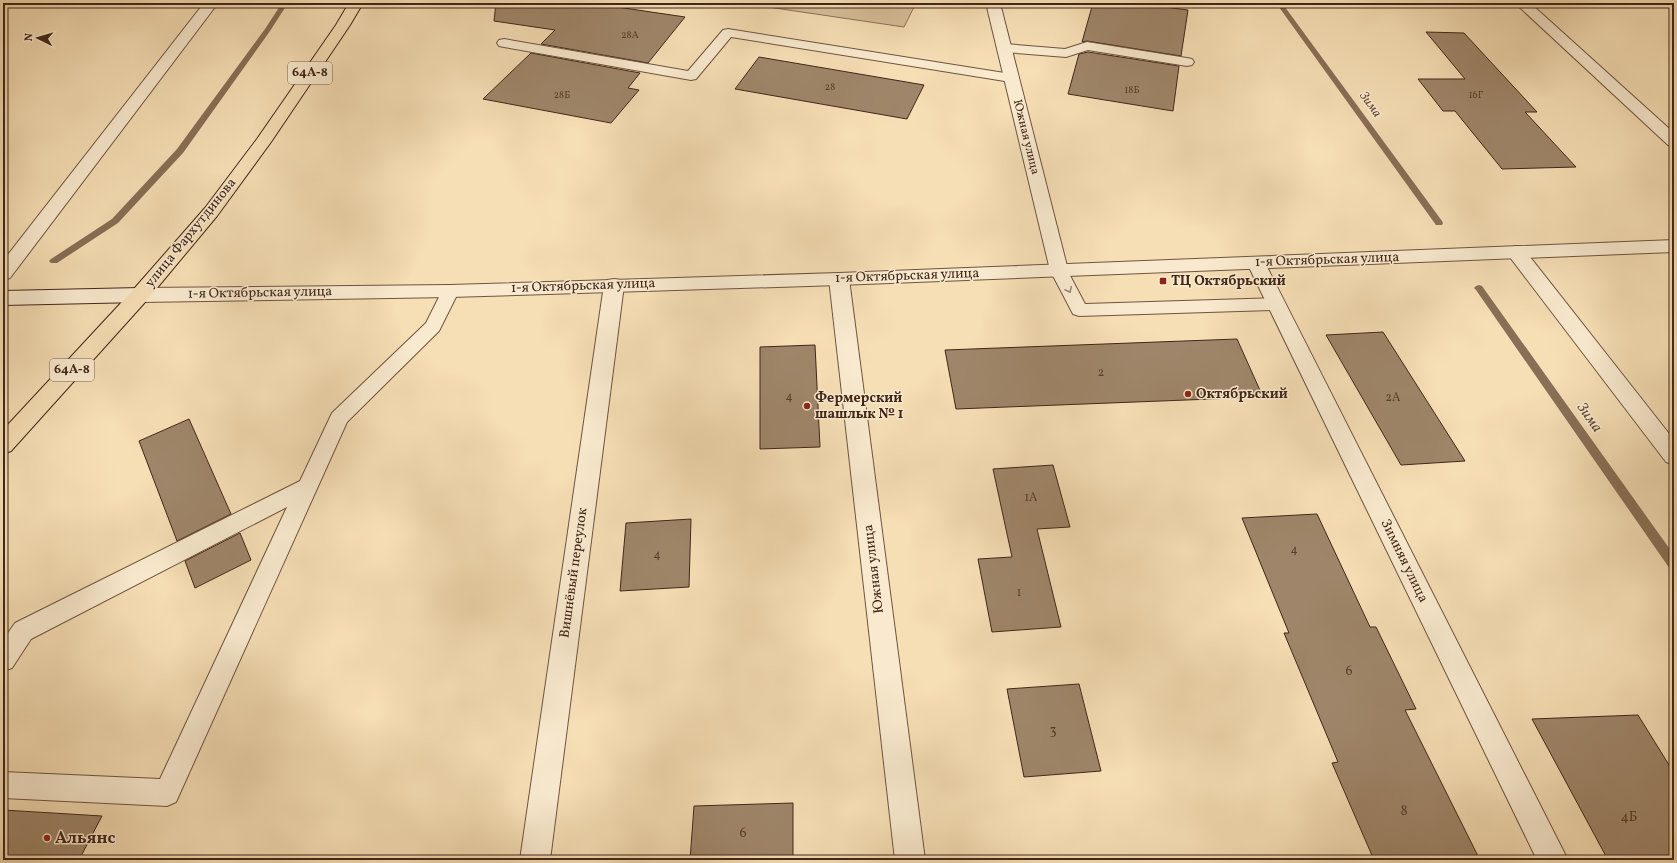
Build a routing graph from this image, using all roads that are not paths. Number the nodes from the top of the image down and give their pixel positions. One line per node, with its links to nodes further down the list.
1 (211, 3): 14 (street)
2 (356, 3): 18 (main road, улица Фархутдинова / 64А-8)
3 (993, 3): 6 (street, Южная улица)
4 (1522, 3): 9 (street)
5 (504, 43): 8 (lane)
6 (1005, 48): 7 (lane); 8 (street, Южная улица)
7 (1187, 62)
8 (1012, 78): 13 (street, Южная улица)
9 (1674, 142)
10 (1674, 246): 11 (street, 1-я Октябрьская улица)
11 (1516, 252): 12 (street, 1-я Октябрьская улица); 22 (street)
12 (1256, 263): 13 (street, 1-я Октябрьская улица); 20 (street, Зимняя улица)
13 (1059, 270): 15 (street, 1-я Октябрьская улица); 20 (lane, one-way to 20)
14 (3, 274)
15 (839, 279): 16 (street, 1-я Октябрьская улица); 27 (street, Южная улица)
16 (614, 285): 17 (street, 1-я Октябрьская улица); 26 (street, Вишнёвый переулок)
17 (450, 291): 18 (street, 1-я Октябрьская улица); 23 (lane)
18 (140, 295): 19 (street, 1-я Октябрьская улица); 21 (main road, улица Фархутдинова / 64А-8)
19 (3, 298)
20 (1276, 304): 28 (street, Зимняя улица)
21 (3, 444)
22 (1674, 456)
23 (307, 487): 24 (lane); 25 (lane)
24 (3, 660)
25 (3, 786)
26 (535, 860)
27 (910, 860)
28 (1553, 860)

